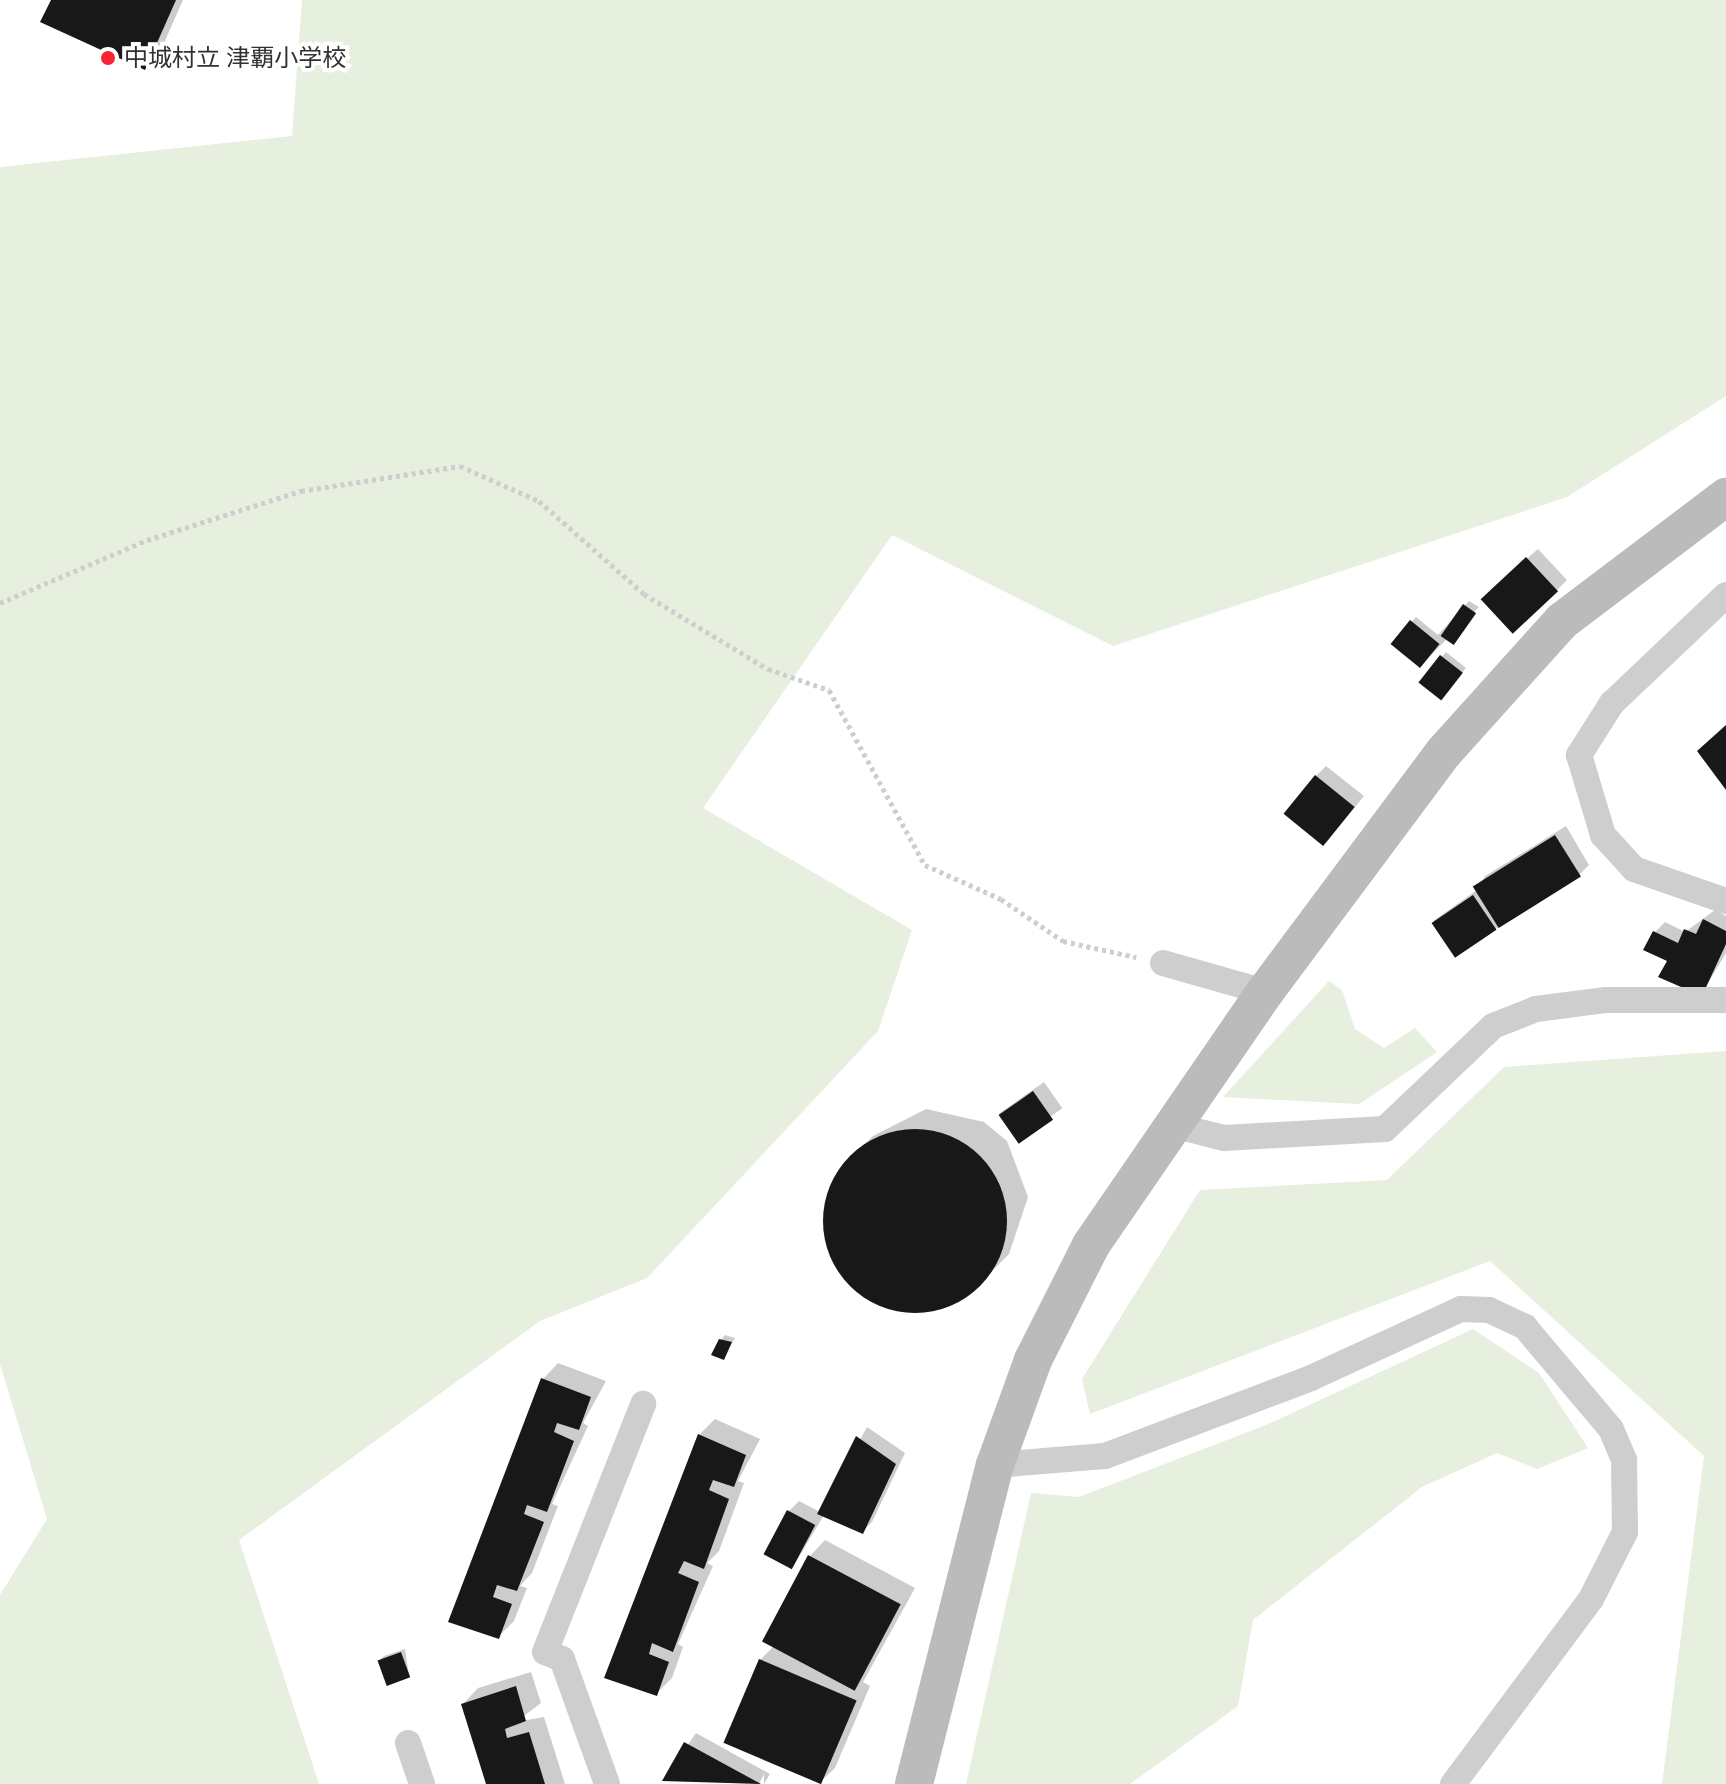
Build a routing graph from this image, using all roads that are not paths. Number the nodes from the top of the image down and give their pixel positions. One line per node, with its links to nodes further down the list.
1 (1726, 497): 5 (street)
2 (1726, 595): 3 (street)
3 (1726, 901)
4 (1163, 963): 5 (street)
5 (1265, 992): 7 (street)
6 (1726, 1000): 7 (street)
7 (1173, 1125): 9 (street)
8 (643, 1404): 12 (street)
9 (995, 1465): 13 (street); 14 (street)
10 (408, 1743): 11 (street)
11 (422, 1784)
12 (607, 1784)
13 (914, 1784)
14 (1453, 1784)

